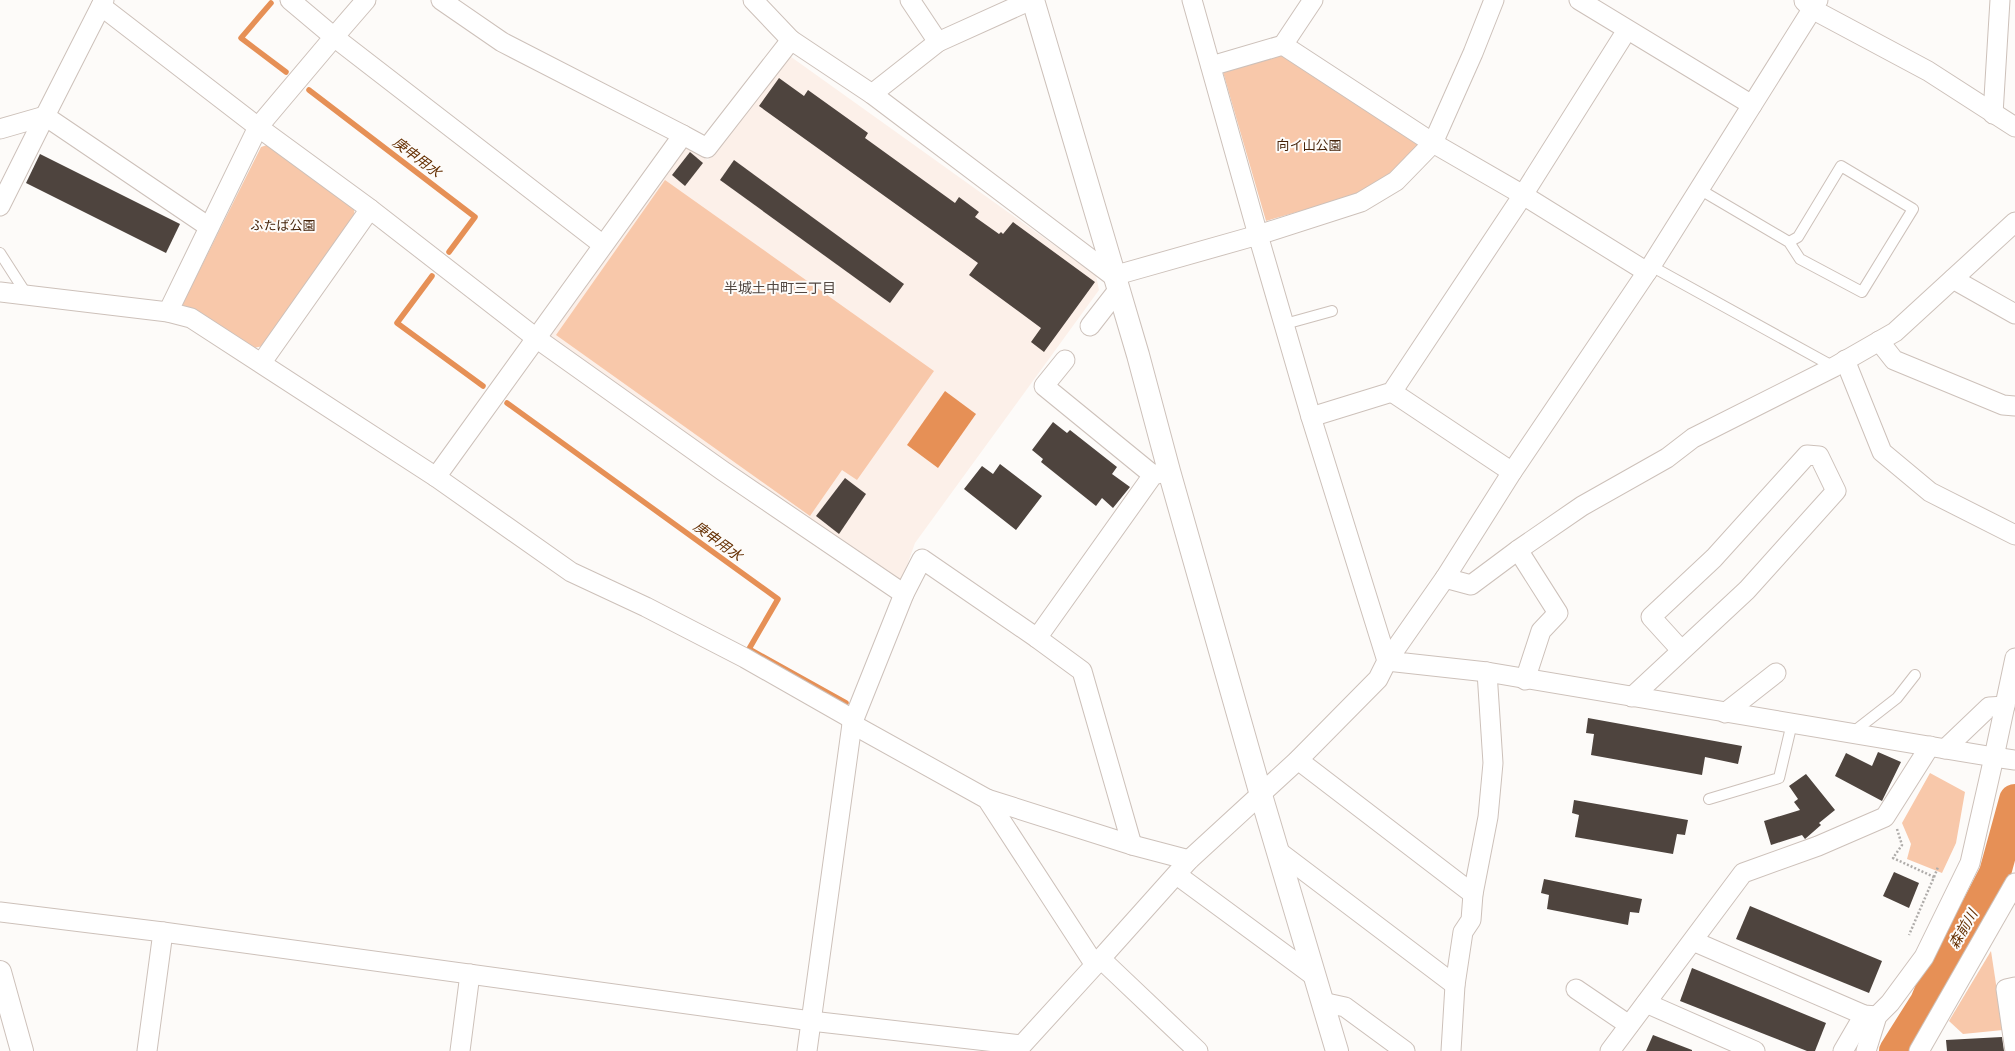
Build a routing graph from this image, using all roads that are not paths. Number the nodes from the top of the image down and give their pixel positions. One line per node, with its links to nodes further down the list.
1 (290, 0): 15 (street)
2 (366, 0): 15 (street)
3 (441, 0): 27 (street)
4 (753, 0): 16 (street)
5 (910, 0): 17 (street)
6 (1032, 0): 17 (street); 41 (street)
7 (1192, 0): 19 (street)
8 (1312, 0): 18 (street)
9 (1494, 0): 28 (street)
10 (1579, 0): 14 (street)
11 (2000, 0): 22 (street)
12 (103, 3): 23 (street); 24 (street)
13 (1811, 3): 21 (street); 22 (street)
14 (1627, 30): 21 (street); 30 (street)
15 (334, 37): 24 (street); 37 (street)
16 (791, 40): 20 (street); 27 (street)
17 (938, 42): 20 (street)
18 (1284, 45): 19 (street); 28 (street)
19 (1211, 66): 35 (street)
20 (872, 94): 41 (street)
21 (1752, 105): 29 (street)
22 (1993, 114): 25 (street)
23 (45, 116): 26 (street); 31 (street); 34 (street)
24 (258, 127): 32 (street); 34 (street)
25 (2015, 127)
26 (0, 129)
27 (683, 135): 37 (street)
28 (1433, 143): 30 (street); 35 (street)
29 (1699, 189): 36 (lane); 39 (street)
30 (1523, 195): 39 (street); 54 (street)
31 (0, 206)
32 (370, 209): 49 (street); 52 (street)
33 (2015, 222): 40 (street)
34 (209, 227): 45 (street)
35 (1258, 235): 41 (street); 47 (street)
36 (1789, 242): 36 (lane)
37 (603, 245): 49 (street)
38 (0, 253): 43 (lane)
39 (1649, 269): 53 (lane); 57 (street)
40 (1953, 279): 46 (street); 50 (street)
41 (1116, 283): 48 (street); 58 (street)
42 (0, 292): 43 (street)
43 (27, 295): 45 (street)
44 (1332, 311): 47 (lane)
45 (168, 312): 52 (street)
46 (2015, 314)
47 (1285, 324): 56 (street)
48 (1090, 326)
49 (536, 338): 59 (street); 63 (street)
50 (1879, 341): 53 (street); 55 (street)
51 (1065, 360): 58 (street)
52 (262, 362): 59 (street)
53 (1840, 364): 60 (street); 61 (street)
54 (1392, 392): 56 (street); 57 (street)
55 (2015, 406)
56 (1311, 417): 67 (street)
57 (1512, 472): 62 (street)
58 (1161, 473): 64 (street); 82 (street)
59 (436, 477): 75 (street)
60 (2015, 535)
61 (1518, 550): 62 (street); 71 (street)
62 (1445, 578): 67 (street)
63 (904, 594): 64 (street); 75 (street)
64 (1037, 638): 85 (street)
65 (1681, 650): 65 (street); 72 (street)
66 (2015, 658): 73 (street)
67 (1387, 660): 68 (street); 80 (street)
68 (1487, 672): 71 (street); 90 (street)
69 (1776, 673): 74 (street)
70 (1915, 675): 77 (lane)
71 (1525, 680): 72 (street)
72 (1632, 697): 74 (street)
73 (2005, 706): 78 (street); 79 (street)
74 (1725, 713): 76 (street)
75 (853, 722): 83 (street); 104 (street)
76 (1792, 723): 77 (street); 84 (lane)
77 (1852, 733): 78 (street)
78 (1937, 747): 79 (street); 93 (street)
79 (1994, 757): 81 (street); 103 (street)
80 (1298, 760): 82 (street); 90 (street)
81 (2015, 760)
82 (1261, 795): 86 (street); 87 (street)
83 (987, 799): 85 (street); 94 (street)
84 (1710, 799)
85 (1132, 845): 87 (street)
86 (1278, 851): 97 (street); 98 (street)
87 (1190, 860): 88 (street)
88 (1177, 875): 94 (street); 97 (street)
89 (2015, 883): 118 (street)
90 (1473, 894): 98 (street)
91 (0, 912): 92 (street)
92 (163, 932): 96 (street); 107 (street)
93 (1692, 940): 102 (street); 103 (street)
94 (1098, 962): 104 (street); 110 (street)
95 (0, 972): 106 (street)
96 (470, 974): 104 (street); 108 (street)
97 (1314, 976): 101 (street)
98 (1455, 985): 113 (street)
99 (2015, 987): 119 (street)
100 (1576, 989): 105 (street)
101 (1322, 1002): 111 (street); 112 (street)
102 (1646, 1003): 105 (street); 115 (street)
103 (1871, 1016): 116 (street); 117 (street)
104 (811, 1021): 109 (street)
105 (1630, 1024): 114 (street)
106 (22, 1051)
107 (147, 1051)
108 (460, 1051)
109 (807, 1051)
110 (1198, 1051)
111 (1337, 1051)
112 (1404, 1051)
113 (1451, 1051)
114 (1610, 1051)
115 (1755, 1051)
116 (1843, 1051)
117 (1866, 1051)
118 (1920, 1051)
119 (2015, 1051)

